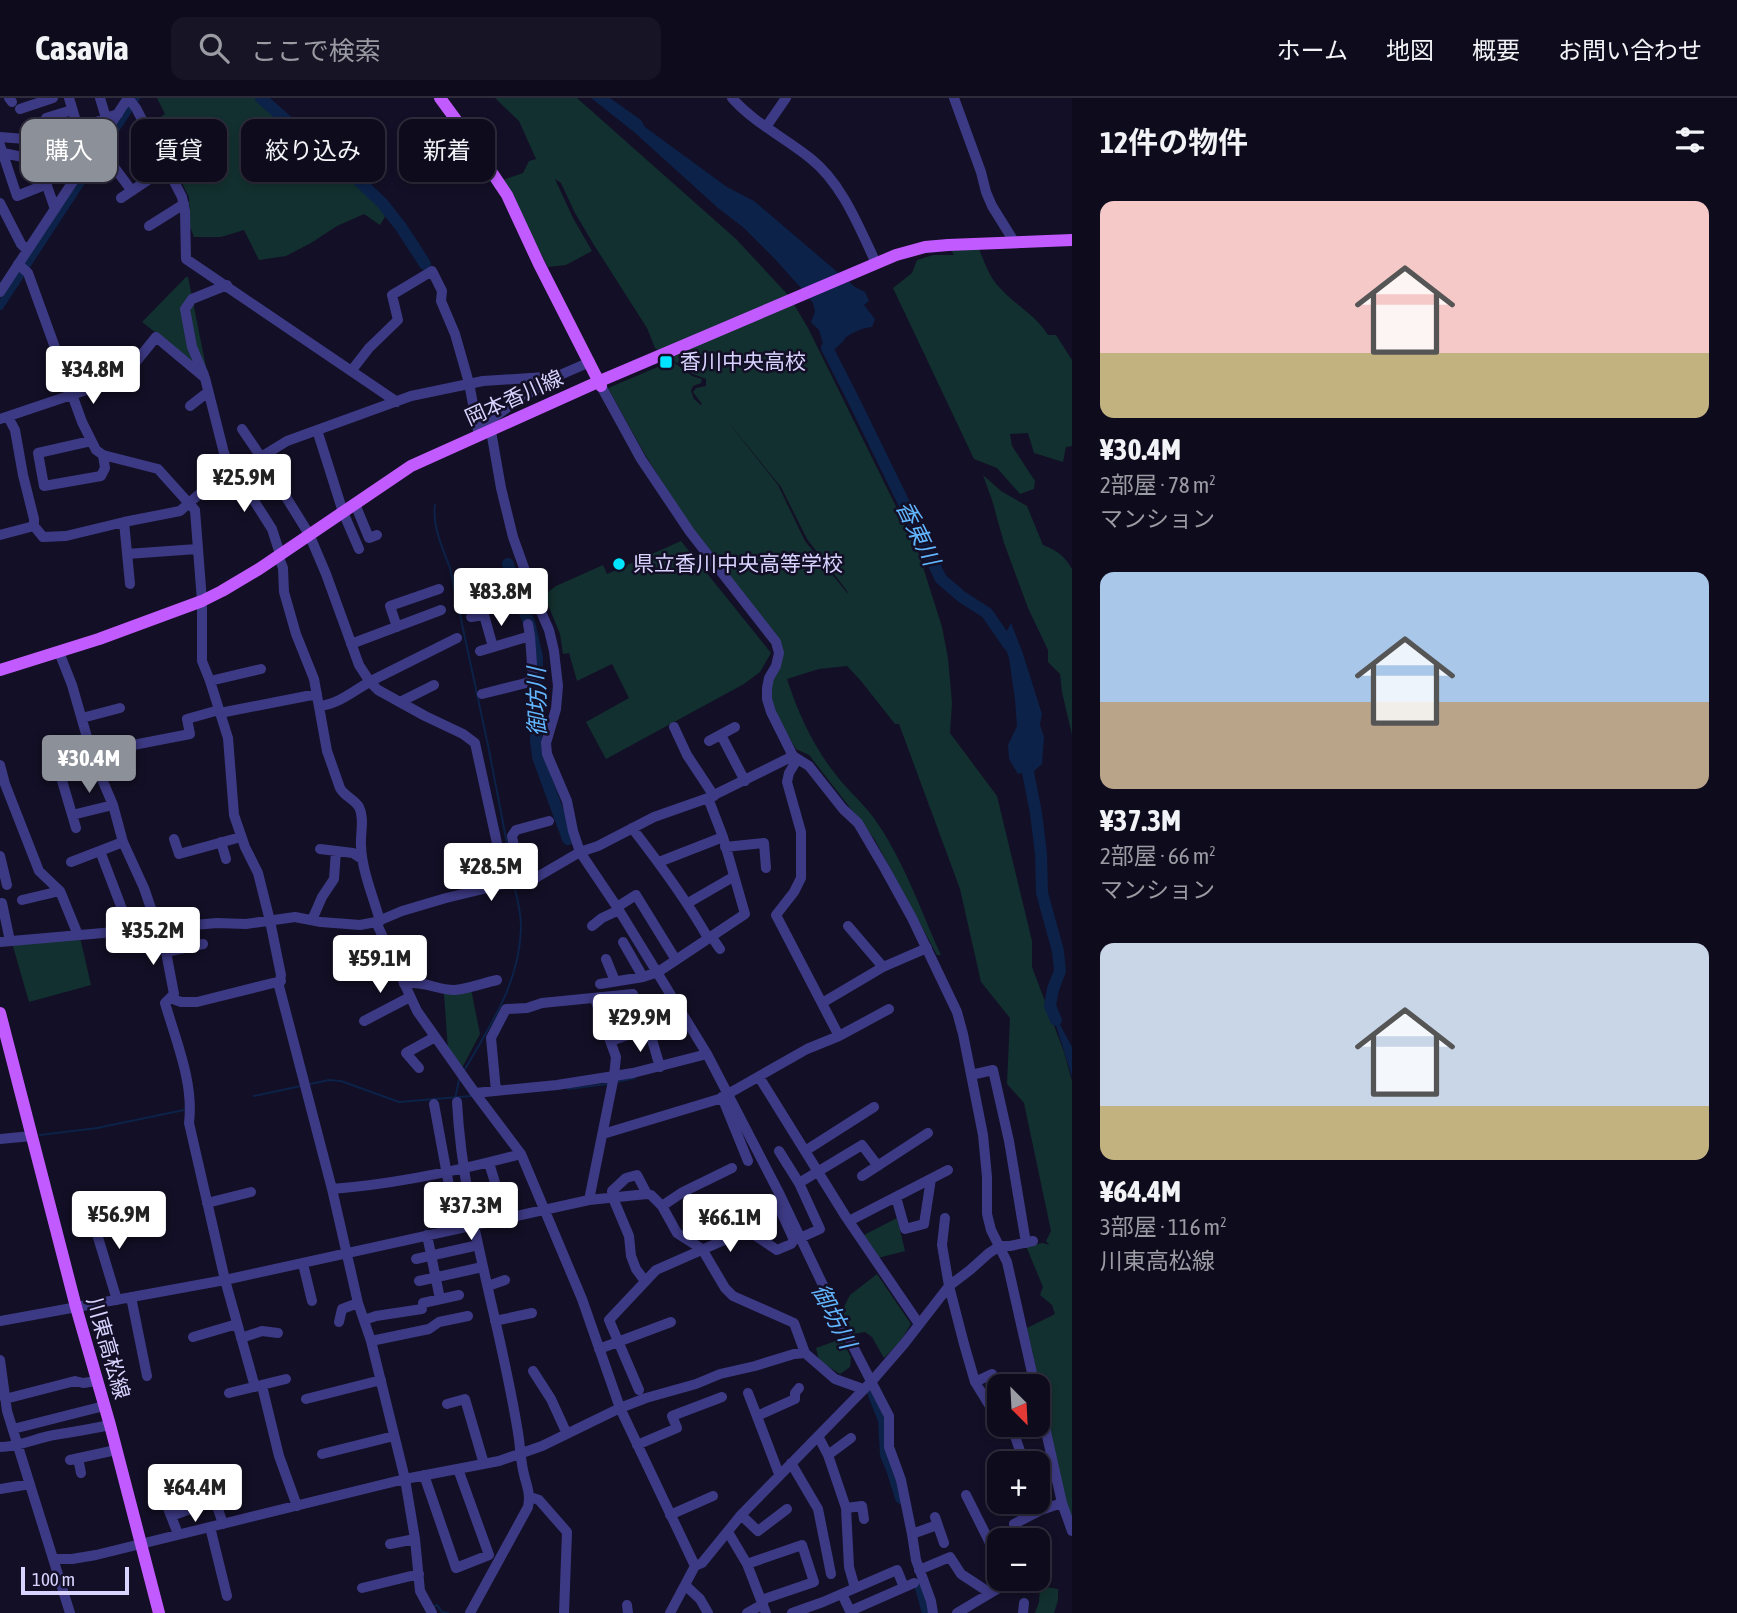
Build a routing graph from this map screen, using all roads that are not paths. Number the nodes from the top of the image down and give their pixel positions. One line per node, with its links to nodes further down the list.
1 (52, 98): 9 (street)
2 (69, 98): 10 (street)
3 (100, 98): 11 (street)
4 (440, 98): 38 (main road)
5 (732, 98): 16 (street)
6 (786, 98): 16 (street)
7 (954, 98): 32 (street)
8 (131, 101): 11 (street); 15 (street)
9 (13, 103)
10 (72, 110): 12 (street); 13 (street)
11 (118, 114): 14 (street)
12 (46, 118)
13 (75, 119)
14 (115, 119)
15 (140, 119)
16 (766, 127): 35 (street)
17 (0, 137): 18 (street)
18 (21, 139)
19 (1, 149): 24 (street); 24 (street)
20 (117, 171): 25 (street)
21 (73, 182): 29 (street)
22 (145, 182): 25 (street)
23 (173, 182): 28 (street)
24 (47, 184): 29 (street)
25 (132, 191): 26 (street)
26 (121, 198)
27 (0, 203): 33 (street)
28 (184, 204): 30 (street); 36 (street)
29 (55, 209): 33 (street)
30 (149, 226)
31 (1072, 240): 32 (main road, 岡本香川線)
32 (1015, 243): 35 (main road, 岡本香川線)
33 (27, 250): 34 (street)
34 (18, 264): 37 (street); 45 (street)
35 (870, 266): 43 (main road, 岡本香川線)
36 (226, 285): 39 (street); 40 (street)
37 (0, 292)
38 (590, 362): 41 (street); 43 (main road)
39 (352, 370): 42 (street); 46 (street)
40 (205, 378): 44 (street); 45 (street)
41 (552, 378): 42 (street); 51 (street)
42 (468, 383): 46 (street); 51 (street)
43 (600, 383): 51 (main road, 岡本香川線); 98 (street)
44 (208, 392): 47 (street); 55 (street)
45 (71, 394): 48 (street); 52 (street)
46 (397, 402): 50 (street)
47 (190, 406)
48 (4, 418): 60 (street)
49 (242, 429): 54 (street)
50 (317, 429): 54 (street); 58 (street)
51 (485, 433): 57 (main road, 岡本香川線); 78 (street)
52 (91, 441): 53 (street); 53 (street)
53 (103, 455): 56 (street)
54 (261, 457): 55 (street); 61 (street)
55 (232, 466): 56 (street); 67 (street)
56 (190, 503): 59 (street); 64 (street)
57 (355, 504): 58 (main road, 岡本香川線); 62 (street)
58 (343, 512): 61 (main road, 岡本香川線); 65 (street)
59 (124, 522): 60 (street); 66 (street)
60 (34, 526): 63 (street)
61 (309, 534): 67 (main road, 岡本香川線); 75 (street)
62 (377, 535)
63 (0, 536)
64 (197, 549): 66 (street); 69 (street)
65 (359, 549)
66 (127, 554): 68 (street)
67 (279, 555): 69 (main road, 岡本香川線); 86 (street)
68 (130, 584)
69 (202, 601): 79 (main road, 岡本香川線); 83 (street)
70 (471, 617): 76 (street)
71 (528, 624): 73 (street)
72 (397, 626): 72 (street); 75 (street)
73 (530, 636): 76 (street); 80 (street)
74 (457, 638): 84 (street)
75 (351, 645): 84 (street)
76 (493, 647): 77 (street)
77 (480, 651)
78 (554, 651): 80 (street); 115 (street)
79 (59, 652): 82 (main road, 岡本香川線); 92 (street)
80 (531, 654): 87 (street)
81 (261, 669): 83 (street)
82 (0, 670)
83 (210, 681): 91 (street)
84 (370, 682): 88 (street); 89 (street)
85 (435, 685): 88 (street)
86 (317, 694): 89 (street); 91 (street)
87 (482, 694)
88 (400, 702): 123 (street)
89 (319, 706): 118 (street)
90 (120, 708): 92 (street)
91 (220, 712): 97 (street); 107 (street)
92 (82, 718): 97 (street)
93 (674, 727): 101 (street)
94 (735, 727): 95 (street)
95 (721, 735): 96 (street); 100 (street)
96 (709, 741)
97 (93, 755): 102 (street); 103 (street)
98 (795, 758): 100 (street); 143 (street); 160 (street)
99 (0, 765): 126 (street)
100 (745, 781): 101 (street)
101 (711, 797): 106 (street); 111 (street)
102 (113, 805): 103 (street); 109 (street)
103 (72, 815): 105 (street)
104 (549, 821): 124 (street)
105 (76, 828)
106 (632, 828): 115 (street); 120 (street)
107 (241, 837): 110 (street); 132 (street)
108 (174, 839): 110 (street)
109 (123, 842): 113 (street); 136 (street)
110 (221, 842): 117 (street)
111 (724, 842): 120 (street); 121 (street); 122 (street)
112 (320, 849): 114 (street)
113 (100, 851): 119 (street); 137 (street)
114 (336, 851): 118 (street); 131 (street)
115 (580, 852): 124 (street); 130 (street)
116 (0, 856): 125 (street)
117 (226, 859)
118 (362, 859): 133 (street)
119 (71, 862)
120 (659, 862): 128 (street)
121 (766, 867)
122 (733, 877): 128 (street); 139 (street)
123 (504, 884): 124 (street); 133 (street)
124 (521, 884)
125 (7, 885)
126 (60, 891): 127 (street); 138 (street)
127 (22, 900)
128 (688, 903): 139 (street)
129 (2, 904): 140 (street)
130 (618, 908): 134 (street); 147 (street); 149 (street)
131 (312, 920): 132 (street); 133 (street)
132 (270, 921): 136 (street); 152 (street)
133 (378, 921): 154 (street)
134 (592, 926)
135 (848, 926): 148 (street)
136 (157, 928): 137 (street); 145 (street)
137 (130, 930): 138 (street)
138 (78, 935): 140 (street)
139 (710, 937): 144 (street); 147 (street)
140 (5, 942)
141 (623, 942): 150 (street)
142 (203, 944): 145 (street)
143 (927, 948): 148 (street); 172 (street)
144 (720, 949)
145 (166, 952): 158 (street)
146 (606, 958): 153 (street)
147 (676, 960): 149 (street)
148 (883, 967): 160 (street)
149 (658, 972): 150 (street); 169 (street)
150 (643, 977): 153 (street)
151 (497, 980): 154 (street)
152 (281, 981): 158 (street); 199 (street)
153 (615, 981): 155 (street)
154 (404, 984): 157 (street)
155 (600, 984)
156 (633, 995): 159 (street)
157 (411, 997): 163 (street); 167 (street)
158 (170, 998): 206 (street)
159 (595, 999): 168 (street); 175 (street)
160 (822, 1003): 166 (street)
161 (889, 1009): 166 (street)
162 (0, 1013): 183 (main road, 川東高松線)
163 (364, 1021)
164 (676, 1023): 165 (street)
165 (650, 1033): 168 (street); 170 (street)
166 (839, 1036): 174 (street)
167 (435, 1037): 171 (street); 176 (street)
168 (611, 1041): 173 (street)
169 (707, 1054): 170 (street); 177 (street)
170 (660, 1067): 173 (street)
171 (419, 1068)
172 (971, 1075): 218 (street); 218 (street)
173 (614, 1076): 175 (street); 182 (street)
174 (759, 1077): 177 (street); 185 (street)
175 (496, 1091): 176 (street)
176 (474, 1093): 187 (street)
177 (725, 1096): 182 (street); 188 (street); 216 (street)
178 (457, 1102): 192 (street)
179 (434, 1104): 195 (street)
180 (874, 1107): 185 (street)
181 (928, 1133): 190 (street)
182 (603, 1134): 205 (street)
183 (32, 1136): 184 (street); 238 (main road, 川東高松線)
184 (0, 1139)
185 (805, 1151): 194 (street)
186 (779, 1152): 198 (street)
187 (522, 1154): 189 (street); 208 (street)
188 (748, 1161)
189 (489, 1163): 192 (street); 200 (street)
190 (878, 1166): 194 (street); 196 (street)
191 (732, 1168): 207 (street)
192 (465, 1169): 195 (street); 212 (street)
193 (948, 1170): 197 (street)
194 (817, 1171): 198 (street); 211 (street)
195 (446, 1173): 199 (street); 213 (street)
196 (862, 1176)
197 (931, 1179): 203 (street); 203 (street)
198 (799, 1183): 216 (street)
199 (332, 1189): 220 (street)
200 (497, 1189)
201 (251, 1192): 206 (street)
202 (647, 1194): 204 (street); 204 (street); 207 (street)
203 (896, 1197): 211 (street)
204 (613, 1198): 205 (street); 229 (street)
205 (589, 1200): 208 (street)
206 (207, 1203): 226 (street)
207 (662, 1206): 219 (street)
208 (546, 1210): 212 (street); 253 (street)
209 (90, 1212): 235 (street)
210 (945, 1218): 231 (street)
211 (849, 1221): 247 (street)
212 (475, 1224): 213 (street); 230 (street)
213 (457, 1229): 215 (street)
214 (747, 1230): 214 (street); 219 (street)
215 (427, 1236): 220 (street); 221 (street)
216 (800, 1238): 264 (street)
217 (474, 1246): 221 (street)
218 (1000, 1246): 231 (street); 257 (street)
219 (702, 1249): 229 (street); 254 (street)
220 (347, 1253): 223 (street); 237 (street)
221 (431, 1256): 222 (street); 225 (street)
222 (416, 1259)
223 (303, 1264): 226 (street); 236 (street)
224 (478, 1268): 225 (street)
225 (436, 1278): 228 (street); 234 (street)
226 (225, 1280): 233 (street); 246 (street)
227 (505, 1280): 230 (street)
228 (419, 1281)
229 (645, 1281): 252 (street)
230 (488, 1286): 243 (street)
231 (949, 1286): 247 (street); 263 (street)
232 (459, 1295): 234 (street)
233 (131, 1297): 235 (street); 258 (street)
234 (440, 1299): 241 (street)
235 (117, 1300): 238 (street)
236 (312, 1301)
237 (358, 1303): 241 (street); 244 (street)
238 (76, 1307): 242 (street); 262 (main road, 川東高松線)
239 (532, 1313): 243 (street)
240 (468, 1316): 251 (street)
241 (364, 1320): 251 (street)
242 (0, 1321)
243 (495, 1321): 291 (street)
244 (339, 1322)
245 (671, 1322): 252 (street)
246 (237, 1324): 249 (street); 250 (street)
247 (919, 1324): 264 (street)
248 (278, 1333): 250 (street)
249 (193, 1337)
250 (241, 1338): 265 (street)
251 (371, 1341): 261 (street)
252 (618, 1342): 253 (street); 267 (street)
253 (599, 1349): 276 (street)
254 (805, 1353): 264 (street); 276 (street)
255 (0, 1360): 271 (street)
256 (533, 1371): 281 (street)
257 (1032, 1374)
258 (147, 1376)
259 (987, 1376): 263 (street)
260 (285, 1379): 265 (street)
261 (381, 1380): 272 (street); 282 (street)
262 (97, 1381): 271 (street); 275 (main road, 川東高松線)
263 (975, 1382): 273 (street)
264 (867, 1385): 283 (street); 324 (street)
265 (258, 1387): 268 (street); 309 (street)
266 (799, 1388): 278 (street)
267 (639, 1390)
268 (229, 1393)
269 (748, 1393): 278 (street)
270 (722, 1397): 287 (street)
271 (5, 1399): 277 (street)
272 (306, 1399)
273 (987, 1402)
274 (447, 1404): 294 (street)
275 (104, 1405): 279 (main road, 川東高松線); 280 (street)
276 (620, 1408): 281 (street); 287 (street)
277 (4, 1412): 280 (street)
278 (757, 1416): 298 (street)
279 (110, 1425): 286 (street); 289 (main road, 川東高松線)
280 (13, 1429): 286 (street)
281 (567, 1434): 291 (street)
282 (394, 1436): 290 (street); 299 (street)
283 (818, 1436): 292 (street); 293 (street)
284 (1047, 1437): 306 (street)
285 (851, 1438): 292 (street)
286 (18, 1445): 288 (street); 300 (street)
287 (637, 1445): 314 (street)
288 (0, 1447)
289 (116, 1450): 296 (street); 327 (main road, 川東高松線)
290 (322, 1454)
291 (521, 1454): 294 (street); 305 (street)
292 (828, 1455): 310 (street)
293 (791, 1463): 298 (street); 311 (street)
294 (485, 1464): 295 (street)
295 (458, 1469): 297 (street); 297 (street)
296 (81, 1473)
297 (424, 1475): 299 (street)
298 (779, 1475): 315 (street)
299 (405, 1479): 309 (street); 326 (street)
300 (30, 1484): 301 (street); 330 (street)
301 (0, 1489)
302 (162, 1493): 316 (street)
303 (966, 1495): 325 (street)
304 (713, 1496): 314 (street)
305 (530, 1497): 349 (street); 350 (street)
306 (1062, 1503): 308 (street); 321 (street)
307 (831, 1504): 311 (street)
308 (1050, 1505)
309 (297, 1506): 318 (street)
310 (846, 1508): 317 (street); 338 (street)
311 (818, 1509): 335 (street)
312 (787, 1510): 315 (street)
313 (1028, 1514): 320 (street)
314 (670, 1515): 332 (street)
315 (741, 1515): 322 (street)
316 (171, 1516): 318 (street); 323 (street)
317 (864, 1519)
318 (223, 1524): 319 (street)
319 (210, 1527): 323 (street); 343 (street)
320 (1015, 1528)
321 (1072, 1531)
322 (728, 1532): 331 (street); 332 (street)
323 (178, 1534): 327 (street)
324 (912, 1534): 328 (street); 333 (street)
325 (987, 1537)
326 (415, 1539): 329 (street); 334 (street)
327 (141, 1543): 330 (street); 347 (main road, 川東高松線)
328 (944, 1543)
329 (390, 1544)
330 (54, 1559): 346 (street)
331 (747, 1564): 345 (street); 345 (street)
332 (695, 1566): 336 (street)
333 (919, 1570): 341 (street); 355 (street)
334 (419, 1574): 337 (street); 348 (street)
335 (831, 1574)
336 (685, 1585): 344 (street); 351 (street)
337 (362, 1588)
338 (855, 1588): 342 (street); 342 (street)
339 (710, 1589): 344 (street)
340 (994, 1591): 341 (street)
341 (990, 1593): 356 (street)
342 (842, 1594): 354 (street)
343 (227, 1596)
344 (701, 1599): 352 (street)
345 (763, 1606): 353 (street)
346 (70, 1613)
347 (159, 1613)
348 (432, 1613)
349 (470, 1613)
350 (564, 1613)
351 (670, 1613)
352 (708, 1613)
353 (747, 1613)
354 (792, 1613)
355 (933, 1613)
356 (957, 1613)

